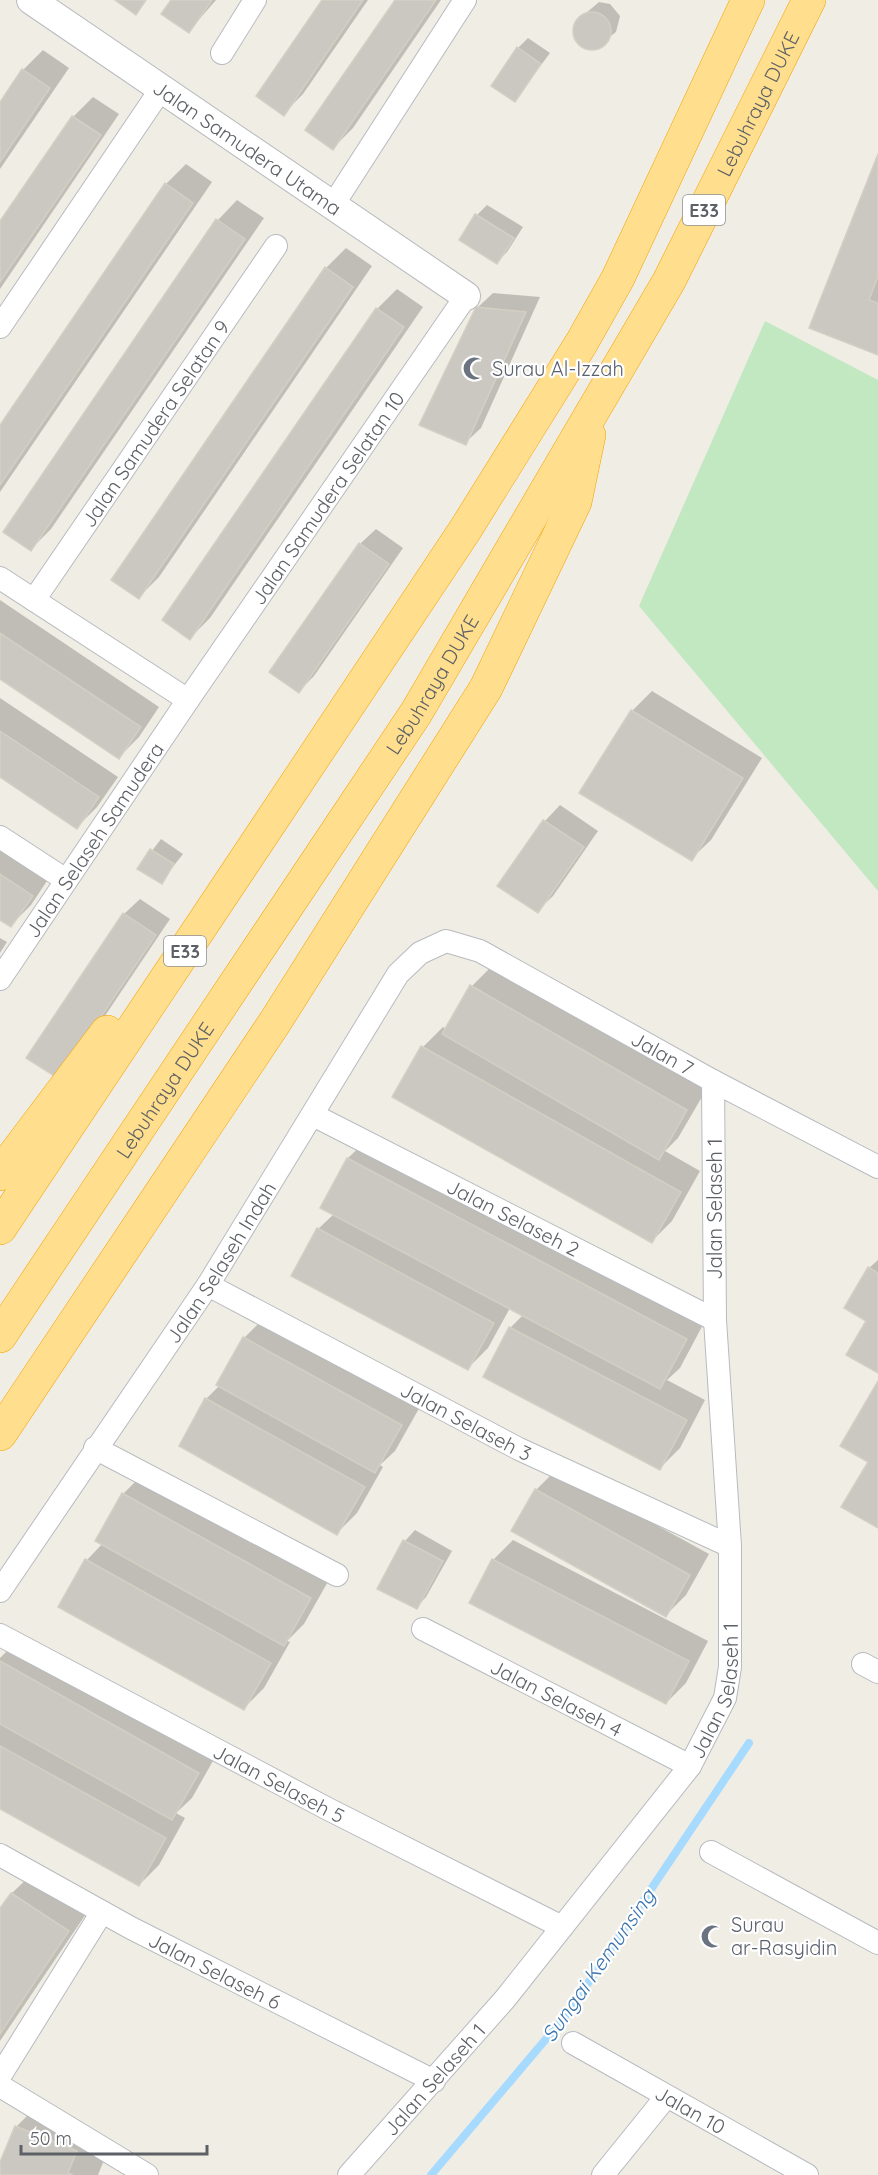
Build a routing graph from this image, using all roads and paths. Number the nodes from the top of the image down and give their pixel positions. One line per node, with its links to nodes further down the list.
1 (31, 0): 7 (street, Jalan Samudera Utama)
2 (255, 0): 6 (street)
3 (465, 0): 8 (street)
4 (748, 0): 17 (highway, E33)
5 (809, 0): 12 (highway, Lebuhraya DUKE / E33)
6 (222, 53)
7 (161, 89): 8 (street, Jalan Samudera Utama); 11 (street)
8 (333, 206): 10 (street, Jalan Samudera Utama)
9 (276, 246): 14 (street, Jalan Samudera Selatan 9)
10 (466, 296): 15 (street, Jalan Samudera Selatan 10)
11 (0, 327)
12 (592, 415): 28 (highway, Lebuhraya DUKE / E33); 29 (highway)
13 (0, 578): 14 (street)
14 (34, 600): 15 (street)
15 (188, 699): 18 (street, Jalan Selaseh Samudera)
16 (0, 837): 18 (street)
17 (244, 861): 24 (highway); 25 (highway, E33)
18 (66, 880): 20 (street, Jalan Selaseh Samudera)
19 (446, 941): 21 (street, Jalan 7); 22 (street, Jalan Selaseh Indah)
20 (0, 978)
21 (713, 1081): 23 (street, Jalan 7); 27 (street, Jalan Selaseh 1)
22 (313, 1114): 26 (street, Jalan Selaseh Indah); 27 (street, Jalan Selaseh 2)
23 (878, 1167)
24 (0, 1174)
25 (0, 1227)
26 (208, 1285): 30 (street, Jalan Selaseh Indah); 31 (street, Jalan Selaseh 3)
27 (715, 1320): 31 (street, Jalan Selaseh 1)
28 (0, 1336)
29 (0, 1434)
30 (95, 1448): 32 (street); 33 (street, Jalan Selaseh Indah)
31 (730, 1546): 36 (street, Jalan Selaseh 1)
32 (338, 1575)
33 (0, 1591)
34 (423, 1629): 36 (street, Jalan Selaseh 4)
35 (0, 1635): 40 (street, Jalan Selaseh 5)
36 (690, 1766): 40 (street, Jalan Selaseh 1)
37 (711, 1852): 41 (street)
38 (0, 1856): 39 (street, Jalan Selaseh 6)
39 (102, 1912): 43 (street); 44 (street, Jalan Selaseh 6)
40 (562, 1927): 44 (street, Jalan Selaseh 1)
41 (878, 1943)
42 (573, 2043): 46 (street, Jalan 10)
43 (0, 2076)
44 (434, 2081): 49 (street, Jalan Selaseh 1)
45 (0, 2086): 47 (street)
46 (666, 2097): 50 (street); 51 (street, Jalan 10)
47 (115, 2166): 48 (street)
48 (147, 2175)
49 (349, 2175)
50 (603, 2175)
51 (807, 2175)

